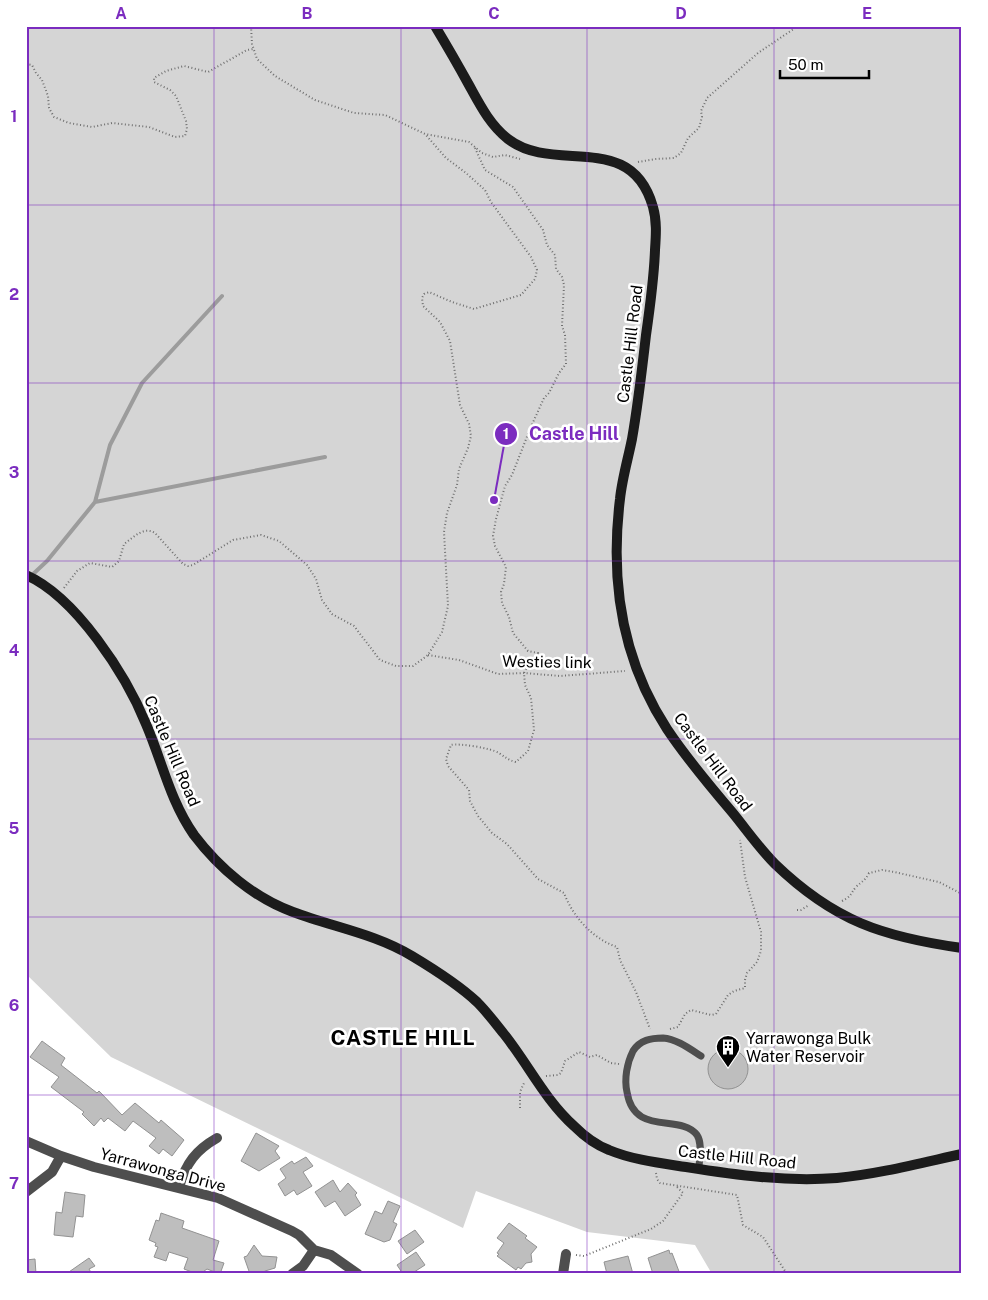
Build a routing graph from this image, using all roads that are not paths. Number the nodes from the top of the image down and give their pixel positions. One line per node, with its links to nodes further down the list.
1 (435, 26): 3 (main road, Castle Hill Road)
2 (26, 576): 9 (main road, Castle Hill Road)
3 (962, 948)
4 (701, 1056): 9 (lane)
5 (217, 1138): 10 (street)
6 (26, 1141): 8 (street, Yarrawonga Drive)
7 (962, 1154): 9 (main road, Castle Hill Road)
8 (61, 1156): 10 (street, Yarrawonga Drive); 11 (street)
9 (698, 1169)
10 (179, 1187): 12 (street, Yarrawonga Drive)
11 (26, 1192)
12 (314, 1250): 14 (street); 15 (street, Yarrawonga Drive)
13 (566, 1254): 16 (street)
14 (292, 1274)
15 (358, 1274)
16 (563, 1274)

